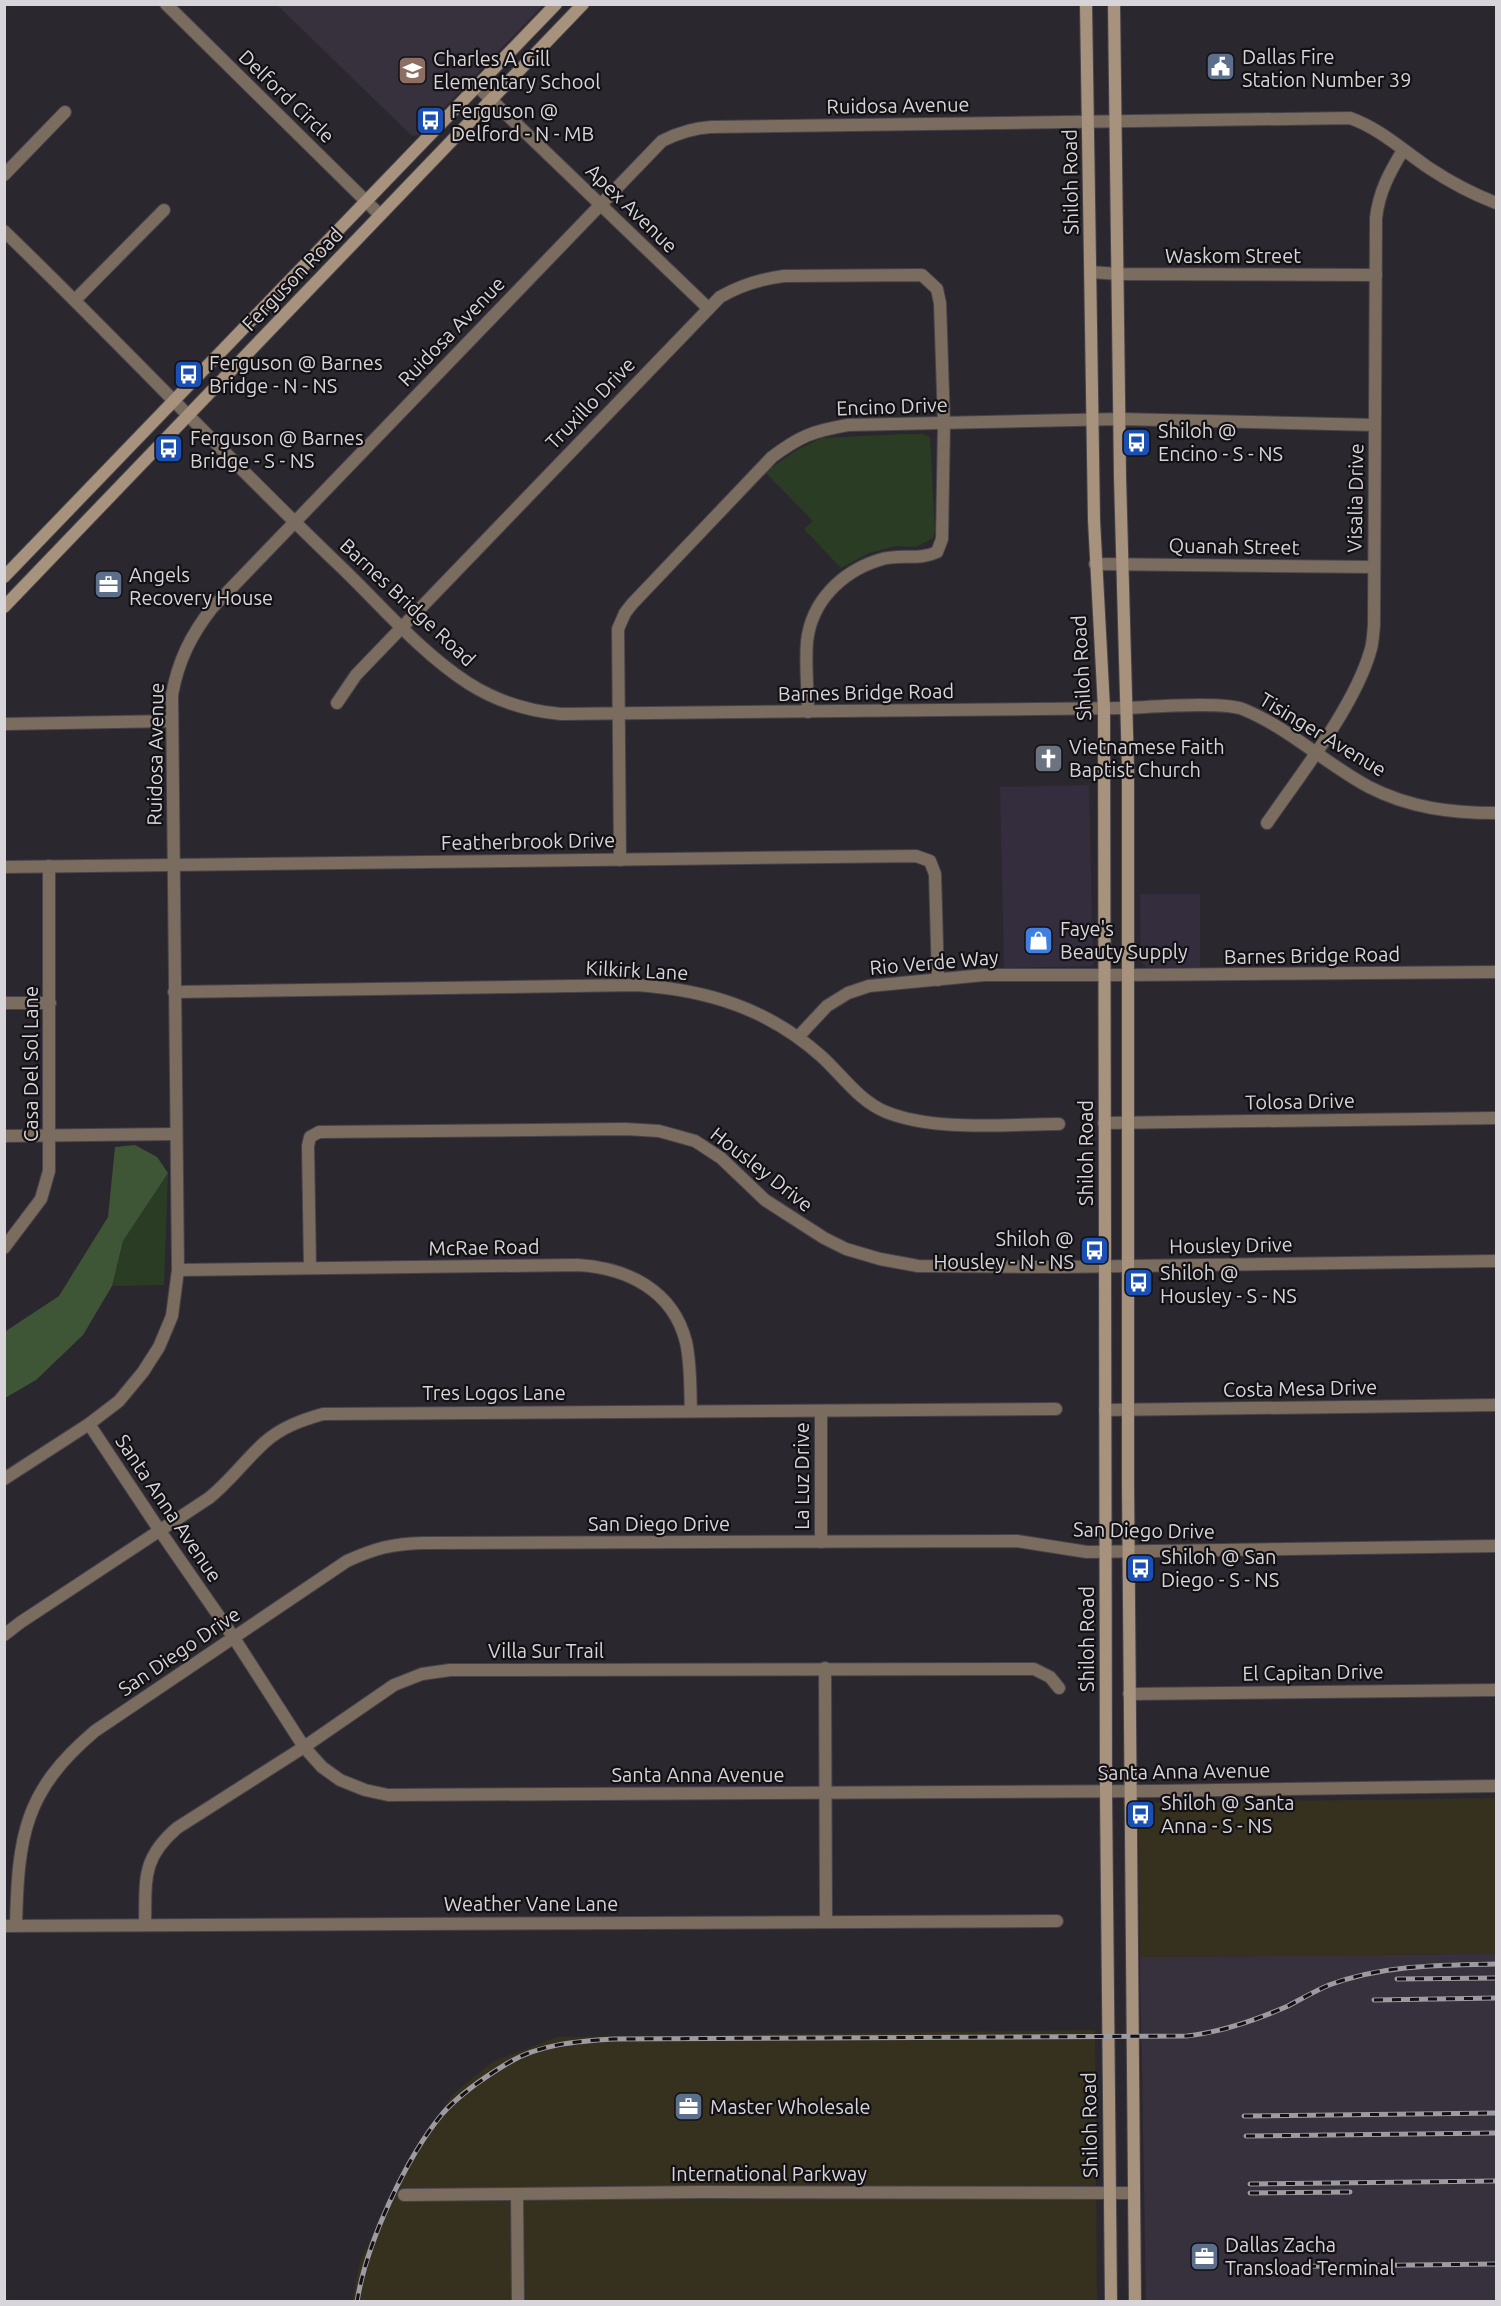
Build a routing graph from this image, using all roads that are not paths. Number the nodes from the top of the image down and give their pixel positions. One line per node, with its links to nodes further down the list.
1 (166, 4): 13 (street, Delford Circle)
2 (556, 4): 6 (main road, Ferguson Road)
3 (583, 4): 7 (main road, Ferguson Road)
4 (1086, 4): 9 (main road, Shiloh Road)
5 (1114, 4): 10 (main road)
6 (477, 86): 7 (street, Apex Avenue); 13 (main road, Ferguson Road)
7 (492, 100): 15 (street, Apex Avenue); 17 (main road, Ferguson Road)
8 (65, 112): 12 (street)
9 (1088, 122): 10 (street, Ruidosa Avenue); 15 (street, Ruidosa Avenue); 19 (main road, Shiloh Road)
10 (1116, 122): 11 (street, Ruidosa Avenue); 20 (main road)
11 (1403, 150): 14 (street, Ruidosa Avenue); 21 (street, Visalia Drive)
12 (4, 175)
13 (367, 201): 17 (street, Delford Circle); 24 (main road, Ferguson Road)
14 (1497, 203)
15 (601, 204): 23 (street, Apex Avenue); 30 (street, Ruidosa Avenue)
16 (164, 210): 22 (street)
17 (380, 215): 25 (main road, Ferguson Road)
18 (4, 231): 22 (street, Barnes Bridge Road)
19 (1091, 272): 20 (street, Waskom Street); 27 (main road, Shiloh Road)
20 (1118, 274): 21 (street, Waskom Street); 26 (main road)
21 (1376, 275): 29 (street, Visalia Drive)
22 (75, 300): 24 (street, Barnes Bridge Road)
23 (708, 308): 28 (street, Truxillo Drive); 36 (street, Truxillo Drive)
24 (175, 401): 25 (street, Barnes Bridge Road); 34 (main road, Ferguson Road)
25 (189, 415): 30 (street, Barnes Bridge Road); 35 (main road, Ferguson Road)
26 (1120, 418): 27 (street, Encino Drive); 29 (street, Encino Drive); 32 (main road)
27 (1094, 419): 28 (street, Encino Drive); 31 (main road, Shiloh Road)
28 (944, 423): 40 (street); 41 (street, Encino Drive)
29 (1375, 425): 33 (street, Visalia Drive)
30 (294, 522): 36 (street, Barnes Bridge Road); 42 (street, Ruidosa Avenue)
31 (1095, 564): 32 (street, Quanah Street); 38 (main road, Shiloh Road)
32 (1124, 564): 33 (street, Quanah Street); 39 (main road)
33 (1373, 567): 44 (street, Visalia Drive)
34 (4, 577)
35 (4, 607)
36 (403, 627): 37 (street, Truxillo Drive); 41 (street, Barnes Bridge Road)
37 (338, 703)
38 (1104, 708): 39 (street, Barnes Bridge Road); 40 (street, Barnes Bridge Road); 52 (main road, Shiloh Road)
39 (1127, 708): 44 (street, Tisinger Avenue); 53 (main road)
40 (808, 712): 41 (street, Barnes Bridge Road)
41 (618, 714): 47 (street, Encino Drive)
42 (171, 721): 43 (street); 48 (street, Ruidosa Avenue)
43 (4, 724)
44 (1316, 752): 45 (street, Tisinger Avenue); 46 (street, Visalia Drive)
45 (1497, 813)
46 (1268, 823)
47 (620, 860): 48 (street, Featherbrook Drive); 54 (street, Featherbrook Drive)
48 (174, 865): 49 (street, Featherbrook Drive); 55 (street, Ruidosa Avenue)
49 (49, 866): 50 (street, Featherbrook Drive); 57 (street, Casa Del Sol Lane)
50 (4, 867)
51 (1497, 972): 53 (street, Barnes Bridge Road)
52 (1105, 975): 53 (street, Rio Verde Way); 54 (street, Rio Verde Way); 61 (main road, Shiloh Road)
53 (1128, 975): 60 (main road)
54 (938, 980): 58 (street, Rio Verde Way)
55 (174, 992): 58 (street, Kilkirk Lane); 63 (street, Ruidosa Avenue)
56 (4, 1003): 57 (street)
57 (50, 1003): 65 (street, Casa Del Sol Lane)
58 (798, 1037): 62 (street, Kilkirk Lane)
59 (1497, 1118): 60 (street, Tolosa Drive)
60 (1127, 1122): 61 (street, Tolosa Drive); 69 (main road)
61 (1104, 1123): 68 (main road, Shiloh Road)
62 (1059, 1124)
63 (176, 1134): 65 (street); 71 (street, Ruidosa Avenue)
64 (4, 1136): 65 (street)
65 (50, 1136): 66 (street, Casa Del Sol Lane)
66 (4, 1248)
67 (1497, 1261): 69 (street, Housley Drive)
68 (1104, 1266): 69 (street, Housley Drive); 70 (street, Housley Drive); 74 (main road, Shiloh Road)
69 (1128, 1266): 75 (main road)
70 (310, 1268): 71 (street, McRae Road); 76 (street, McRae Road)
71 (178, 1270): 78 (street, Ruidosa Avenue)
72 (1497, 1405): 75 (street, Costa Mesa Drive)
73 (1056, 1409): 77 (street, Tres Logos Lane)
74 (1104, 1410): 75 (street, Costa Mesa Drive); 83 (main road, Shiloh Road)
75 (1128, 1410): 84 (main road)
76 (691, 1411): 77 (street, Tres Logos Lane); 80 (street, Tres Logos Lane)
77 (821, 1411): 81 (street, La Luz Drive)
78 (89, 1424): 79 (street, Ruidosa Avenue); 80 (street, Santa Anna Avenue)
79 (4, 1479)
80 (160, 1531): 85 (street, Tres Logos Lane); 86 (street, Santa Anna Avenue)
81 (821, 1542): 83 (street, San Diego Drive); 86 (street, San Diego Drive)
82 (1497, 1546): 84 (street, San Diego Drive)
83 (1106, 1552): 84 (street, San Diego Drive); 93 (main road, Shiloh Road)
84 (1129, 1552): 90 (main road)
85 (4, 1635)
86 (234, 1638): 91 (street, Santa Anna Avenue); 99 (street, San Diego Drive)
87 (825, 1668): 88 (street, Villa Sur Trail); 91 (street, Villa Sur Trail); 95 (street)
88 (1059, 1688)
89 (1497, 1690): 90 (street, El Capitan Drive)
90 (1129, 1694): 94 (main road)
91 (304, 1747): 95 (street, Santa Anna Avenue); 98 (street, Villa Sur Trail)
92 (1497, 1786): 94 (street, Santa Anna Avenue)
93 (1106, 1791): 94 (street, Santa Anna Avenue); 95 (street, Santa Anna Avenue); 100 (main road, Shiloh Road)
94 (1130, 1791): 101 (main road)
95 (826, 1793): 97 (street)
96 (1057, 1921): 97 (street, Weather Vane Lane)
97 (826, 1922): 98 (street, Weather Vane Lane)
98 (145, 1924): 99 (street, Weather Vane Lane)
99 (10, 1926)
100 (1110, 2192): 101 (street, International Parkway); 103 (street, International Parkway); 105 (main road, Shiloh Road)
101 (1134, 2193): 106 (main road)
102 (404, 2196): 103 (street, International Parkway)
103 (517, 2196): 104 (street)
104 (518, 2301)
105 (1111, 2301)
106 (1135, 2301)

